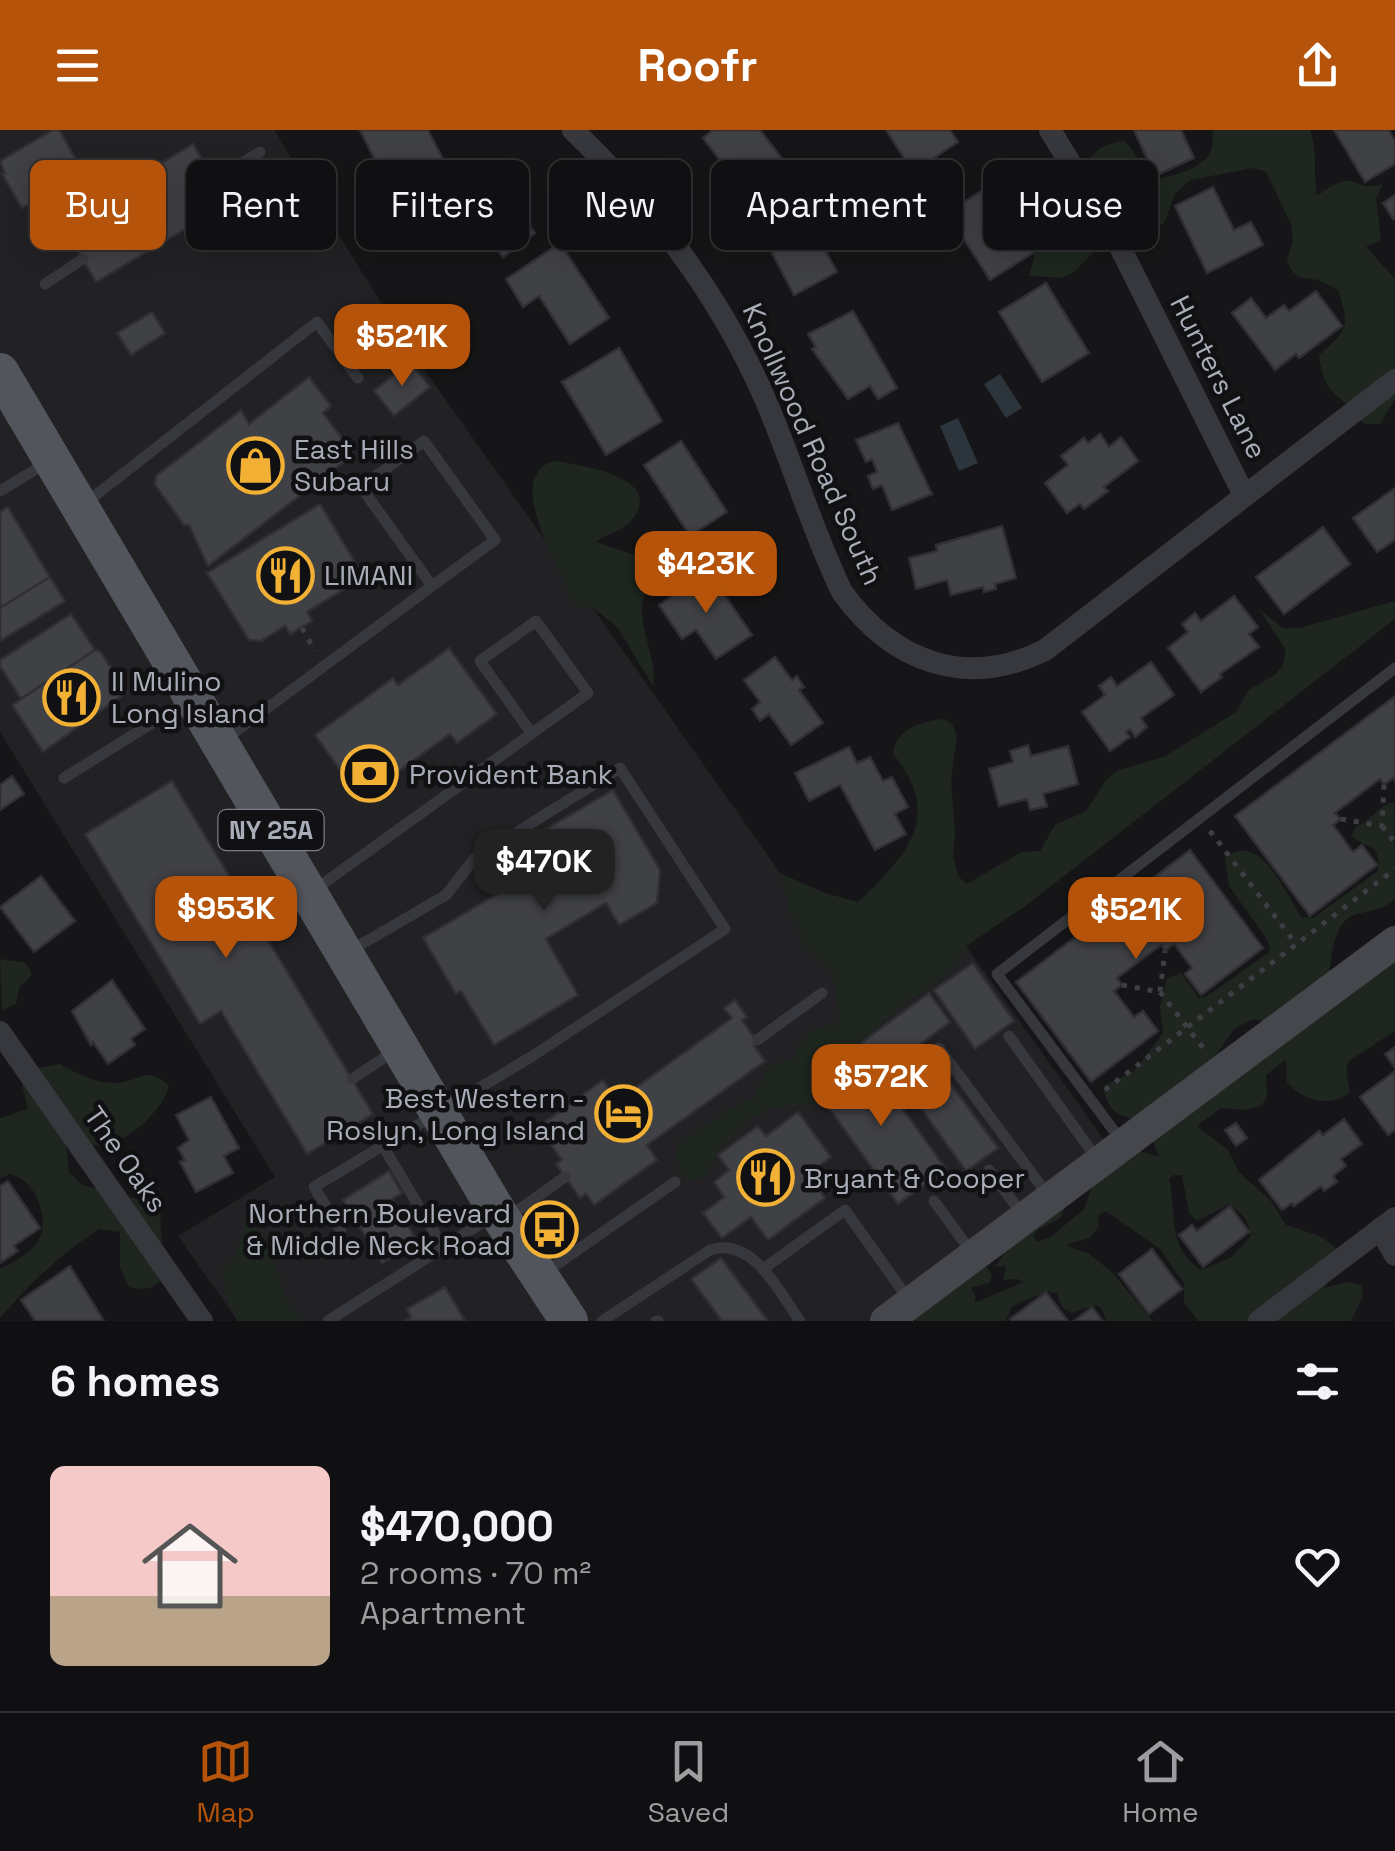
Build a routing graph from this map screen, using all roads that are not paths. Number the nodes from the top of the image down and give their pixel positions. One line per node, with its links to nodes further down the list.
1 (573, 130): 12 (street, Knollwood Road South)
2 (1050, 130): 12 (street, Hunters Lane)
3 (260, 152): 4 (lane)
4 (247, 160)
5 (83, 259): 6 (lane)
6 (45, 284)
7 (0, 372): 10 (main road, NY 25A)
8 (358, 378): 13 (lane)
9 (1395, 380): 12 (street, Knollwood Road South)
10 (52, 460): 11 (lane); 13 (main road, NY 25A)
11 (0, 491)
12 (1244, 495)
13 (80, 508): 16 (main road, NY 25A)
14 (432, 586): 14 (lane); 18 (lane)
15 (1395, 668): 32 (lane)
16 (193, 698): 18 (main road, NY 25A); 19 (lane)
17 (532, 734): 17 (lane); 20 (lane)
18 (220, 744): 20 (main road, NY 25A)
19 (64, 778)
20 (308, 894): 22 (main road, NY 25A)
21 (1395, 942): 32 (main road)
22 (344, 954): 27 (main road, NY 25A); 30 (lane)
23 (822, 994): 26 (lane)
24 (0, 1032): 47 (street, The Oaks)
25 (1009, 1036): 32 (lane)
26 (757, 1040)
27 (400, 1048): 28 (lane); 30 (main road, NY 25A)
28 (352, 1079)
29 (893, 1082): 37 (lane)
30 (438, 1113): 31 (lane); 38 (main road, NY 25A)
31 (383, 1146): 40 (lane); 41 (lane)
32 (1111, 1152): 37 (main road)
33 (989, 1170): 37 (lane)
34 (565, 1176): 38 (lane)
35 (675, 1182): 45 (lane)
36 (934, 1201): 42 (lane)
37 (1037, 1207): 42 (main road)
38 (500, 1217): 41 (lane); 45 (main road, NY 25A)
39 (1388, 1224): 43 (street); 52 (street)
40 (341, 1231)
41 (444, 1247): 48 (lane)
42 (974, 1255): 46 (main road)
43 (1395, 1255)
44 (763, 1269): 46 (lane); 50 (lane); 51 (lane)
45 (539, 1276): 49 (main road, NY 25A)
46 (898, 1312)
47 (202, 1321)
48 (328, 1321)
49 (569, 1321)
50 (602, 1321)
51 (800, 1321)
52 (1259, 1321)

